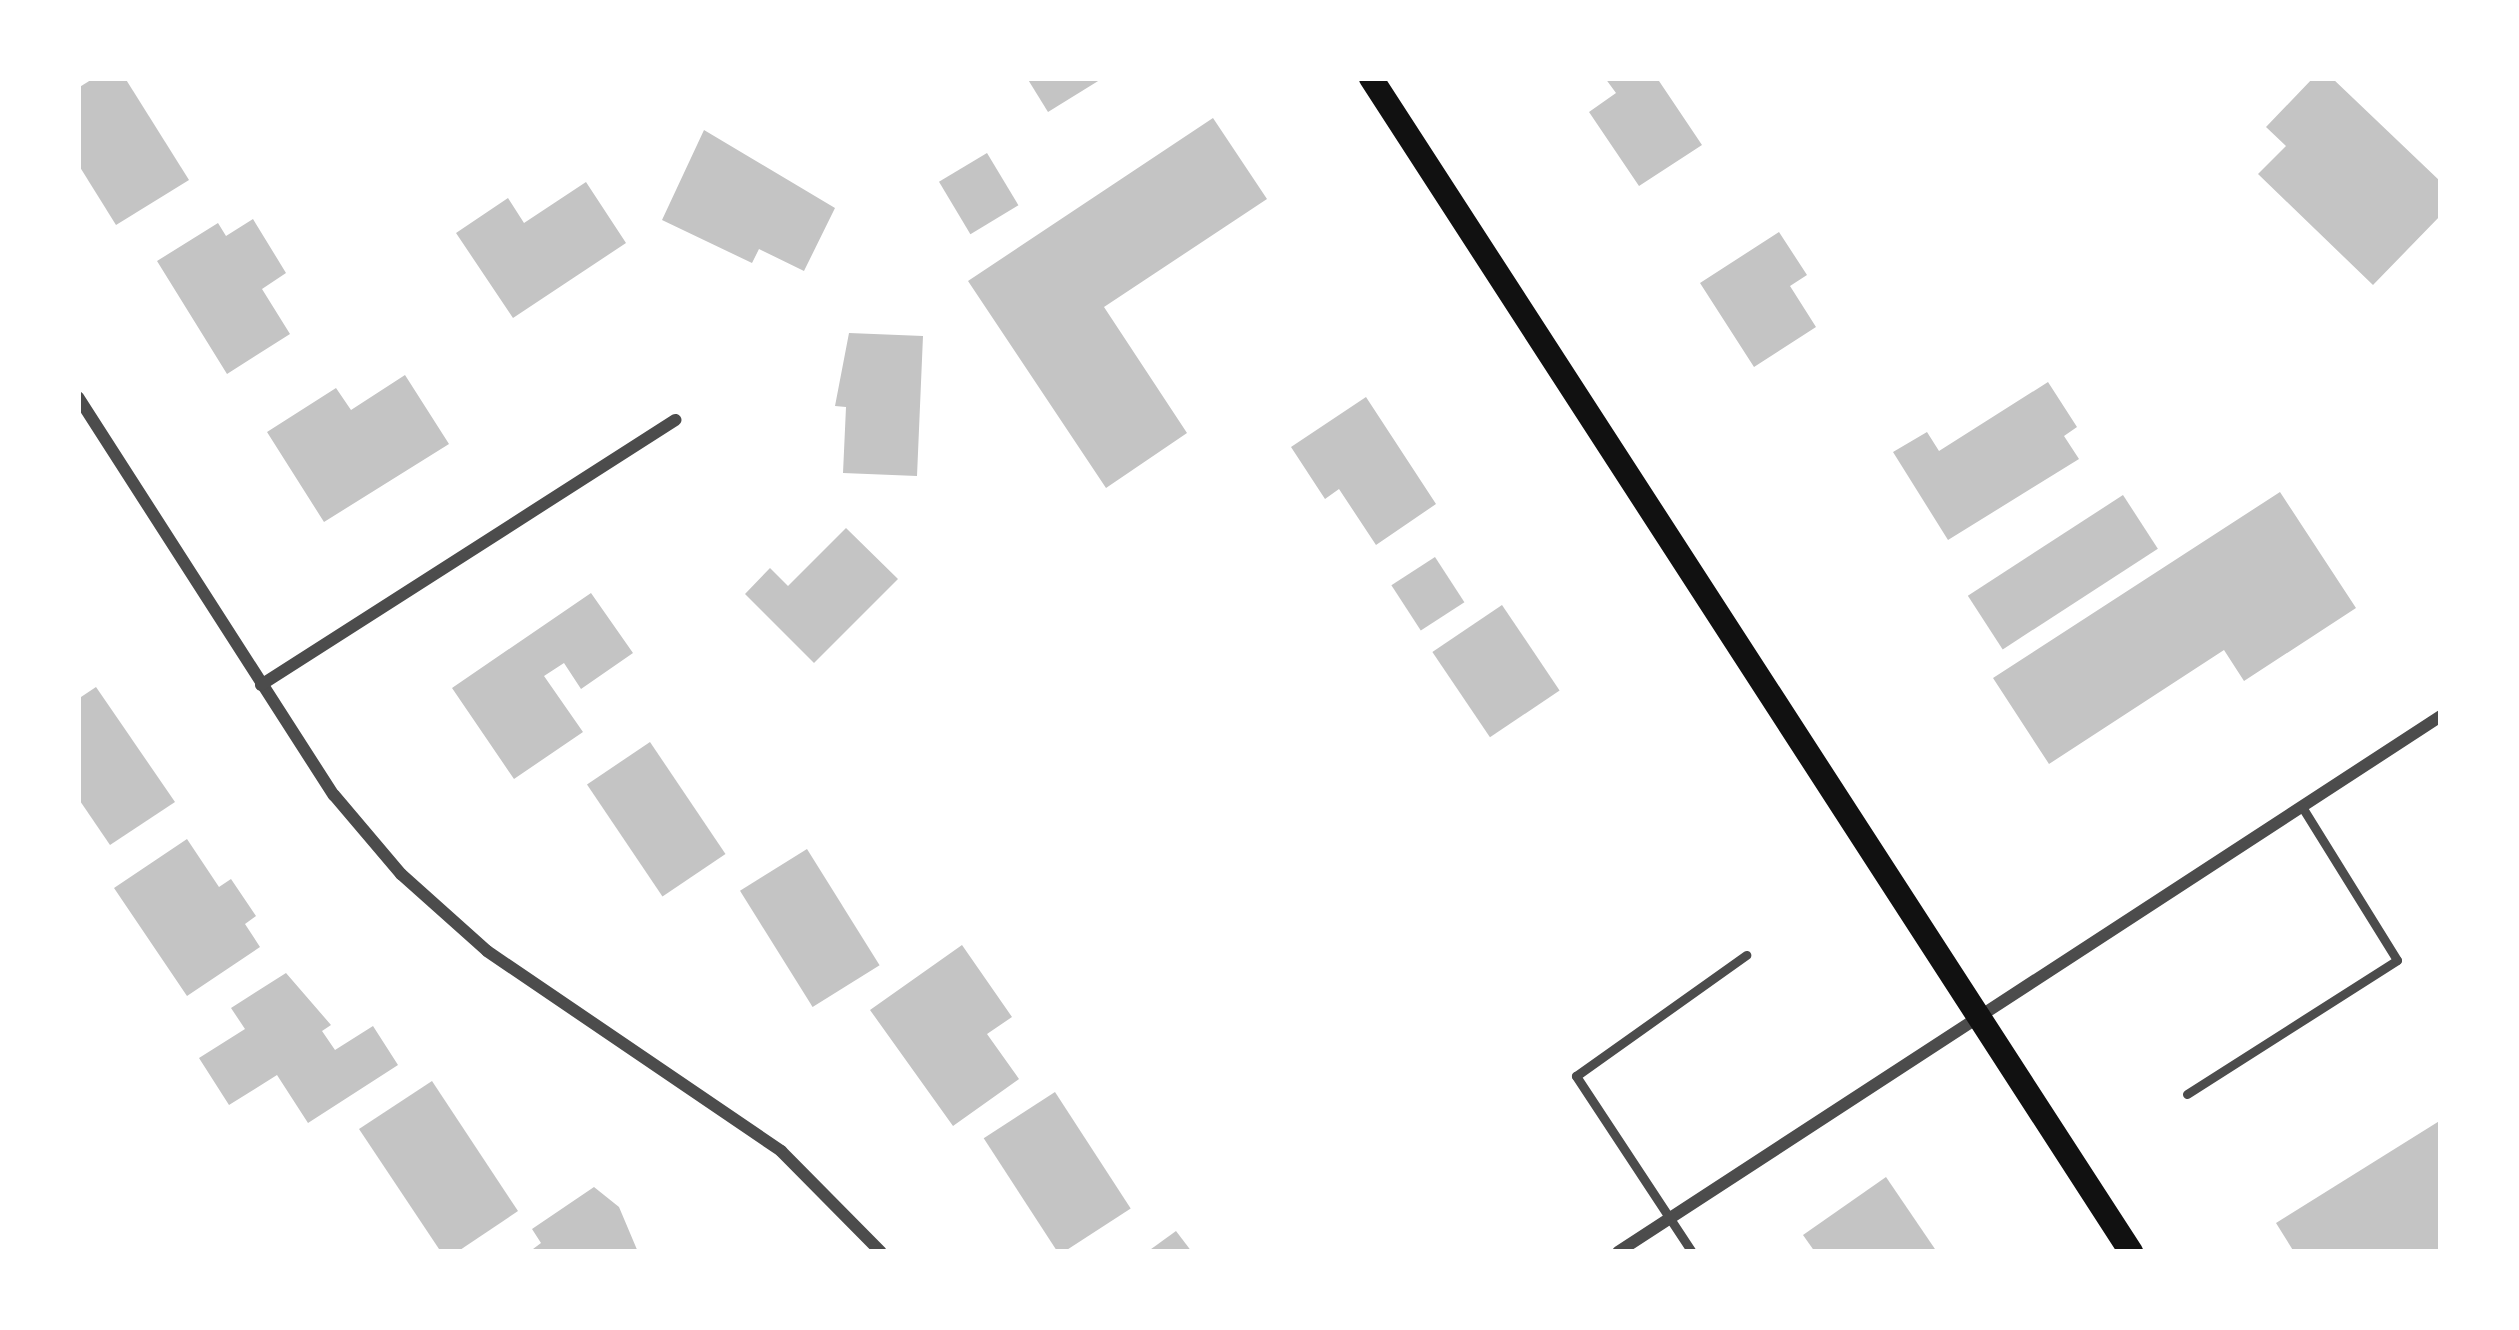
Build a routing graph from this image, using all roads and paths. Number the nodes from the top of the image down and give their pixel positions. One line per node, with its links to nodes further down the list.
1 (1371, 78): 8 (main road)
2 (78, 397): 4 (street)
3 (676, 420): 4 (street)
4 (261, 685): 12 (street)
5 (2441, 716): 6 (street)
6 (2302, 807): 8 (street); 9 (lane)
7 (1746, 955): 10 (lane)
8 (1979, 1015): 10 (street); 11 (main road)
9 (2187, 1094)
10 (1670, 1218): 13 (street); 14 (lane)
11 (2128, 1251)
12 (880, 1252)
13 (1618, 1252)
14 (1692, 1252)

